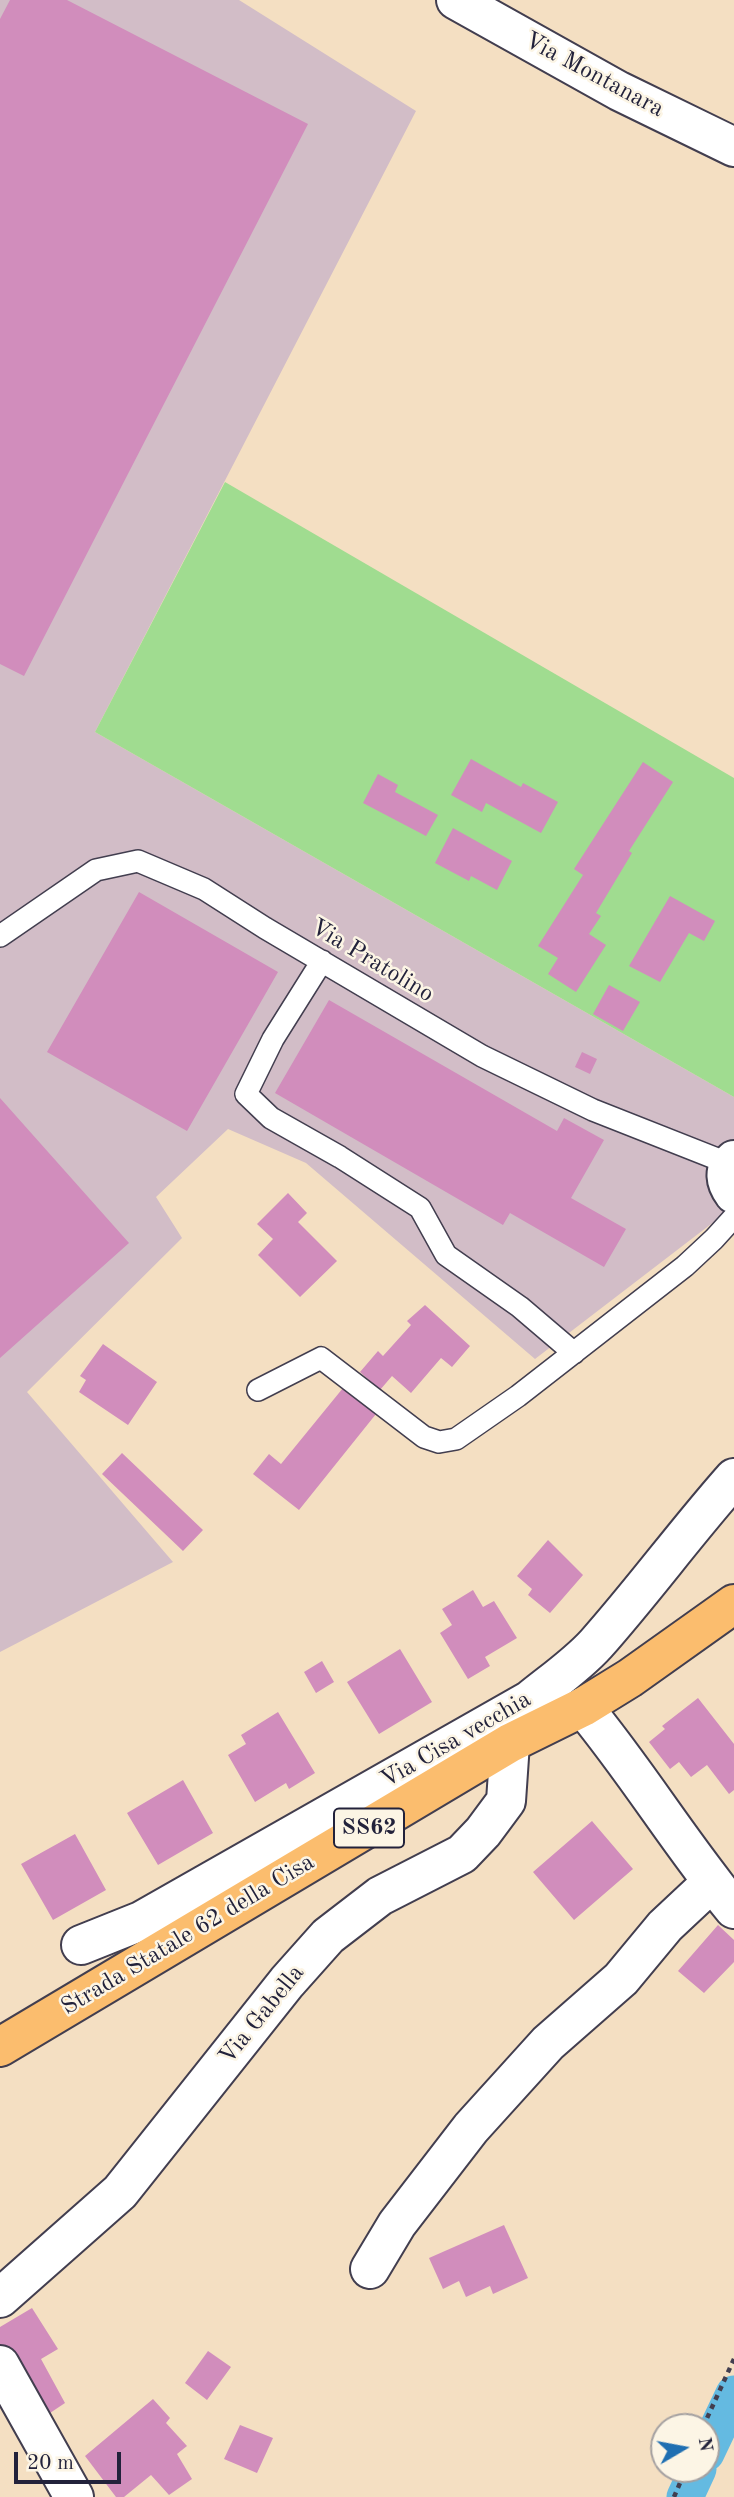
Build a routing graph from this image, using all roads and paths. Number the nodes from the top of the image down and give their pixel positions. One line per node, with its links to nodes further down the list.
1 (456, 0): 2 (street, Via Montanara)
2 (734, 147)
3 (0, 936): 4 (lane, Via Pratolino)
4 (322, 961): 5 (lane, Via Pratolino); 7 (lane)
5 (733, 1172)
6 (734, 1217): 7 (lane)
7 (573, 1353): 8 (lane)
8 (258, 1390)
9 (734, 1478): 14 (street, Via Cisa vecchia)
10 (734, 1604): 11 (main road, Strada Statale 62 della Cisa / SS62)
11 (583, 1707): 12 (main road, Strada Statale 62 della Cisa / SS62); 13 (street)
12 (510, 1743): 15 (main road, Strada Statale 62 della Cisa / SS62); 17 (street, Via Gabella)
13 (723, 1895): 16 (street)
14 (81, 1945)
15 (0, 2048)
16 (370, 2269)
17 (0, 2298)
18 (734, 2359): 20 (path)
19 (0, 2365): 21 (street)
20 (710, 2413)
21 (74, 2497)

